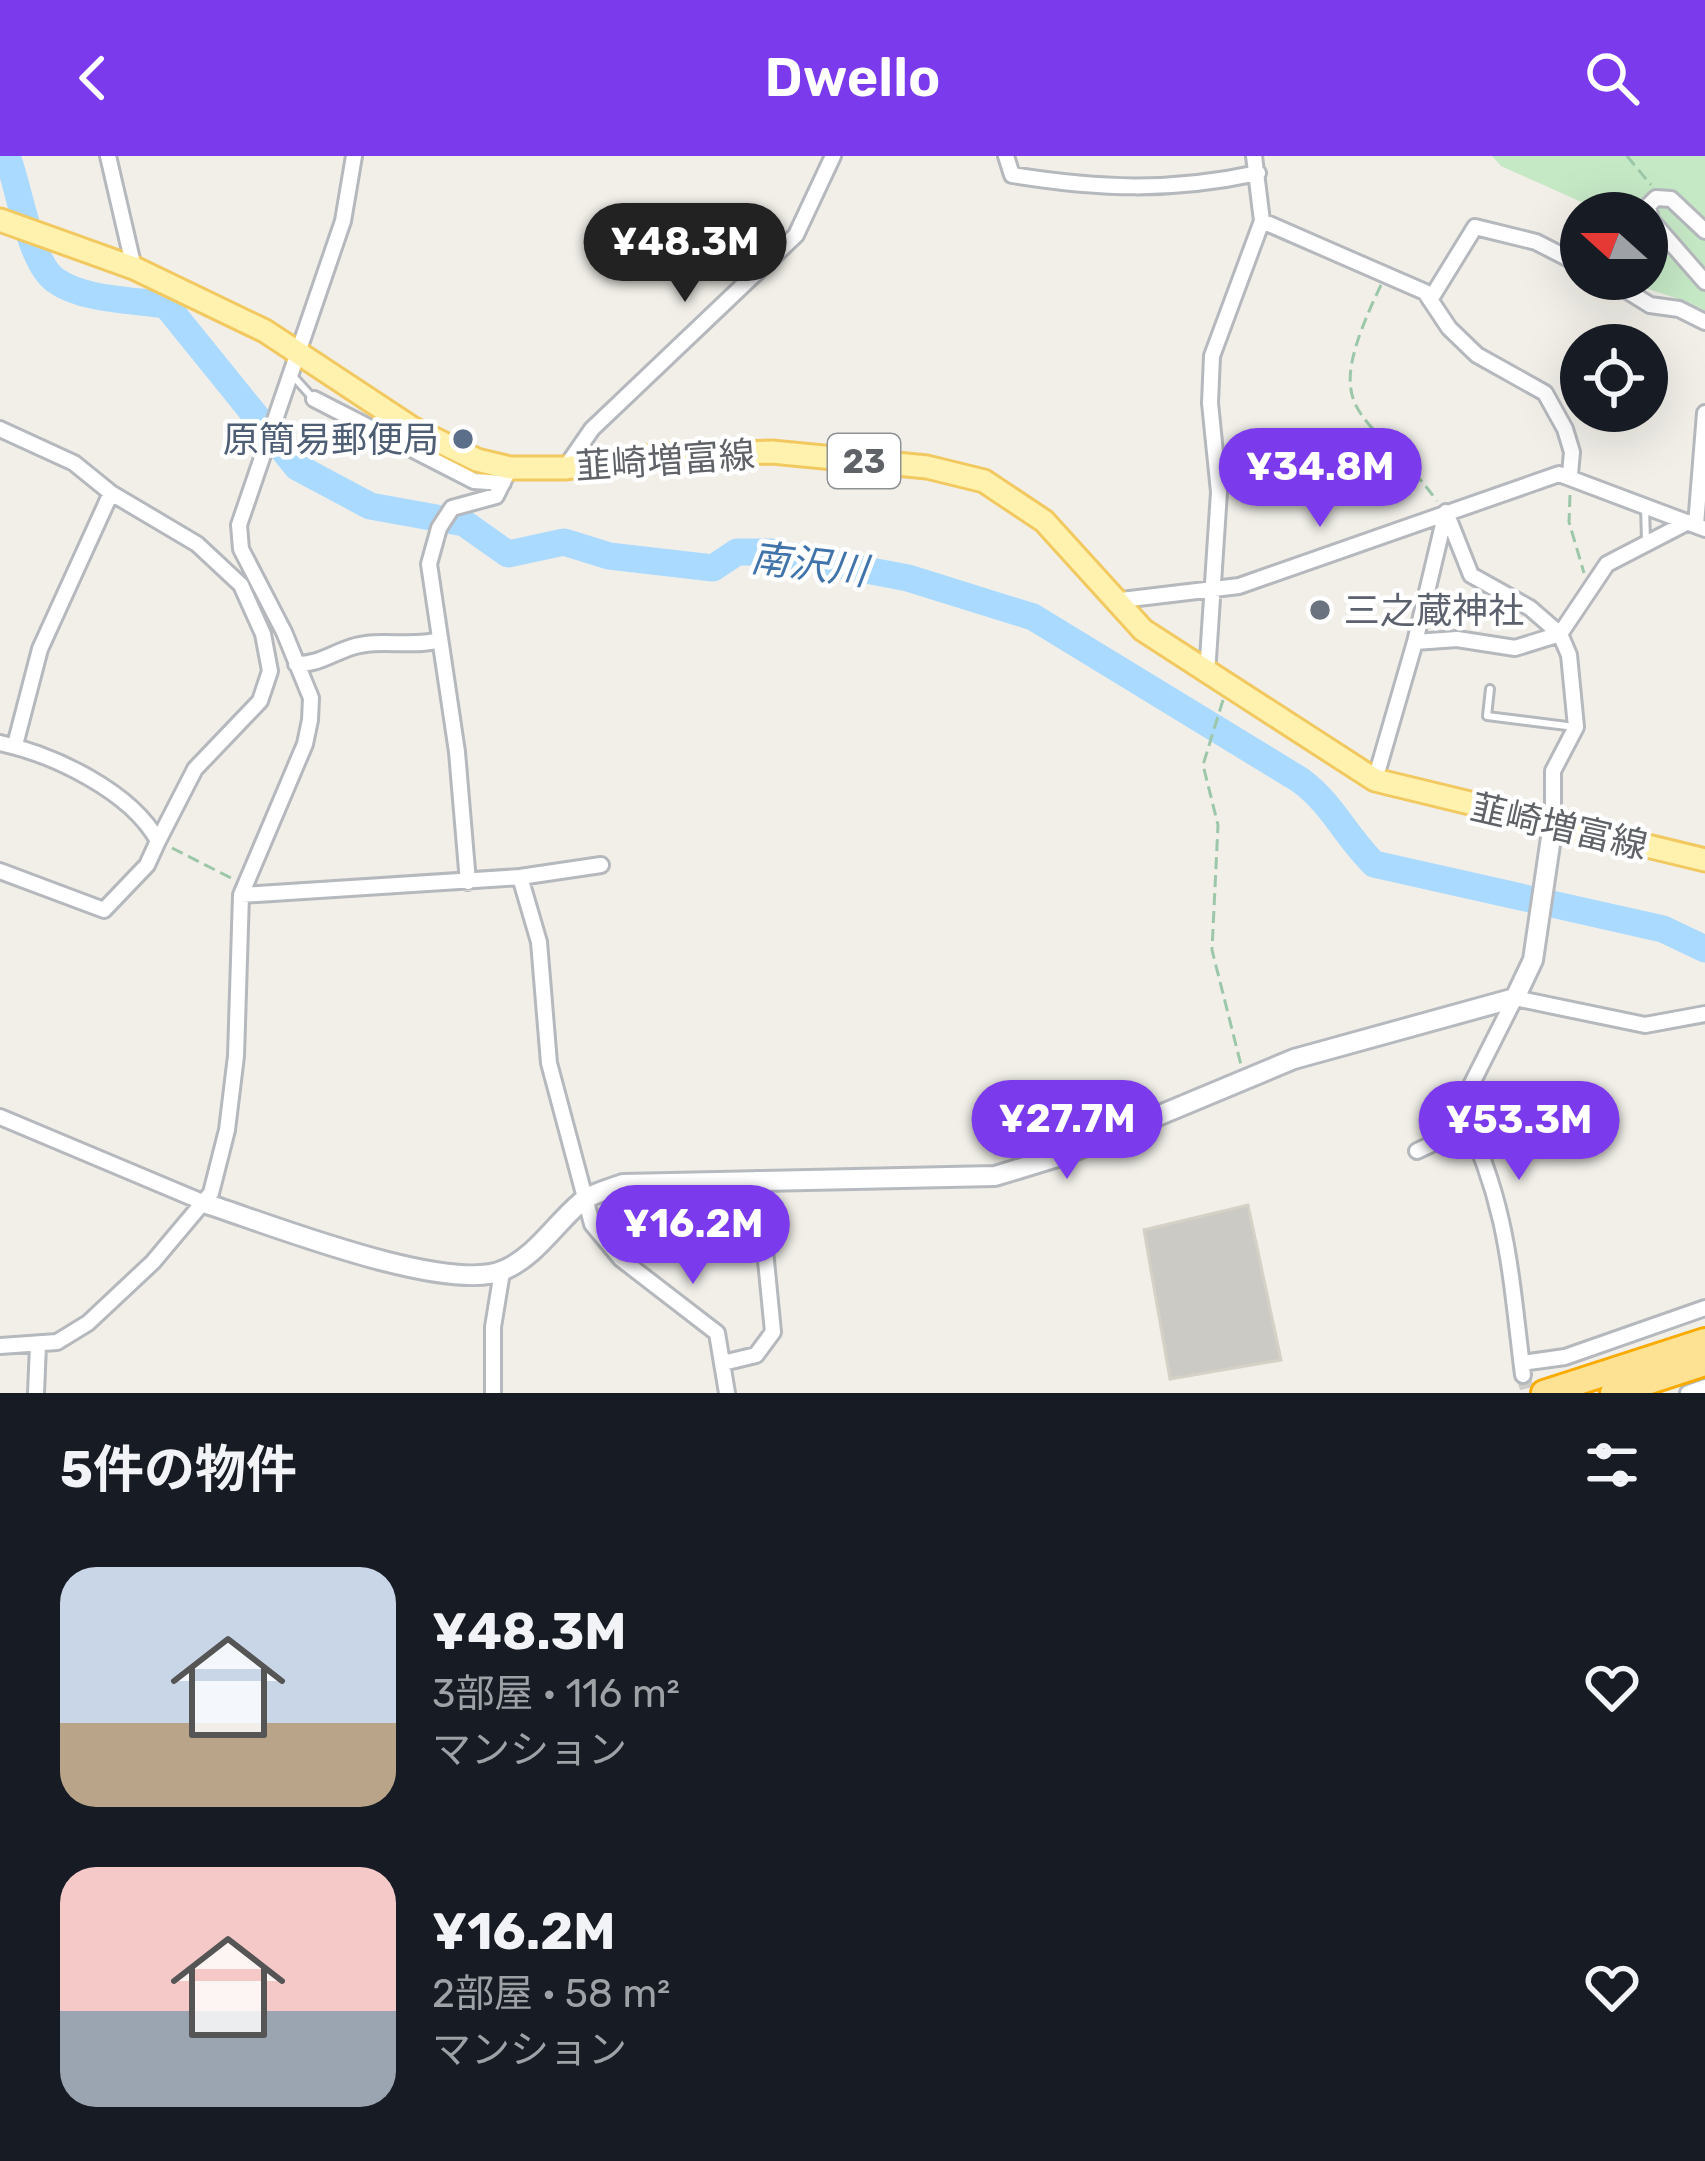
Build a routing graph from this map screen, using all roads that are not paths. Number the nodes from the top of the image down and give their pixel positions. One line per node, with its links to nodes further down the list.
1 (108, 156): 11 (street)
2 (354, 156): 16 (street)
3 (833, 156): 21 (street)
4 (1006, 156): 6 (street)
5 (1254, 156): 6 (street)
6 (1258, 173): 8 (street)
7 (0, 220): 11 (main road, 韮崎増富線 / 23)
8 (1262, 221): 13 (street); 32 (street)
9 (1705, 231): 12 (street)
10 (1560, 254): 13 (street)
11 (134, 268): 16 (main road, 韮崎増富線 / 23)
12 (1705, 281)
13 (1430, 300): 22 (street)
14 (1642, 300): 15 (street)
15 (1705, 322)
16 (297, 350): 17 (street); 23 (main road, 韮崎増富線 / 23)
17 (289, 373): 18 (lane); 29 (street)
18 (314, 399): 23 (street)
19 (1705, 413): 27 (street)
20 (0, 428): 24 (street)
21 (565, 468): 23 (main road, 韮崎増富線 / 23); 33 (main road, 韮崎増富線 / 23)
22 (1570, 474): 25 (street); 26 (street)
23 (507, 476): 35 (street)
24 (111, 494): 31 (street); 41 (street)
25 (1644, 503): 27 (street); 28 (lane)
26 (1446, 512): 32 (street); 34 (street); 36 (street)
27 (1696, 525): 28 (street)
28 (1647, 544): 34 (street)
29 (248, 562): 30 (street); 31 (street)
30 (256, 578): 31 (street); 37 (street)
31 (236, 579): 44 (street)
32 (1208, 594): 33 (street); 38 (street)
33 (1113, 602): 38 (main road, 韮崎増富線 / 23)
34 (1560, 634): 36 (street); 40 (street)
35 (440, 640): 37 (street); 49 (street)
36 (1415, 642): 42 (street)
37 (296, 664): 50 (street)
38 (1207, 674): 42 (main road, 韮崎増富線 / 23)
39 (1490, 689): 40 (lane)
40 (1576, 727): 43 (street)
41 (7, 744): 44 (street)
42 (1375, 780): 43 (main road, 韮崎増富線 / 23)
43 (1553, 824): 45 (main road, 韮崎増富線 / 23); 51 (street)
44 (158, 841): 47 (street)
45 (1705, 860)
46 (601, 865): 48 (street)
47 (0, 871)
48 (520, 877): 49 (street); 57 (street)
49 (468, 882): 50 (street)
50 (243, 890): 58 (street)
51 (1515, 998): 52 (street); 53 (street); 56 (street)
52 (1705, 1014)
53 (1460, 1107): 55 (street); 60 (street)
54 (0, 1118): 58 (street)
55 (1417, 1151)
56 (758, 1179): 57 (street); 64 (street)
57 (584, 1199): 59 (street); 64 (street)
58 (208, 1204): 59 (street); 62 (street)
59 (502, 1272): 68 (street)
60 (1705, 1308)
61 (1705, 1341): 70 (highway)
62 (38, 1345): 63 (street); 67 (street)
63 (0, 1346)
64 (723, 1363): 69 (street)
65 (1705, 1364): 71 (highway)
66 (1705, 1387): 72 (street)
67 (36, 1393)
68 (494, 1393)
69 (727, 1393)
70 (1544, 1393)
71 (1613, 1393)
72 (1688, 1393)

